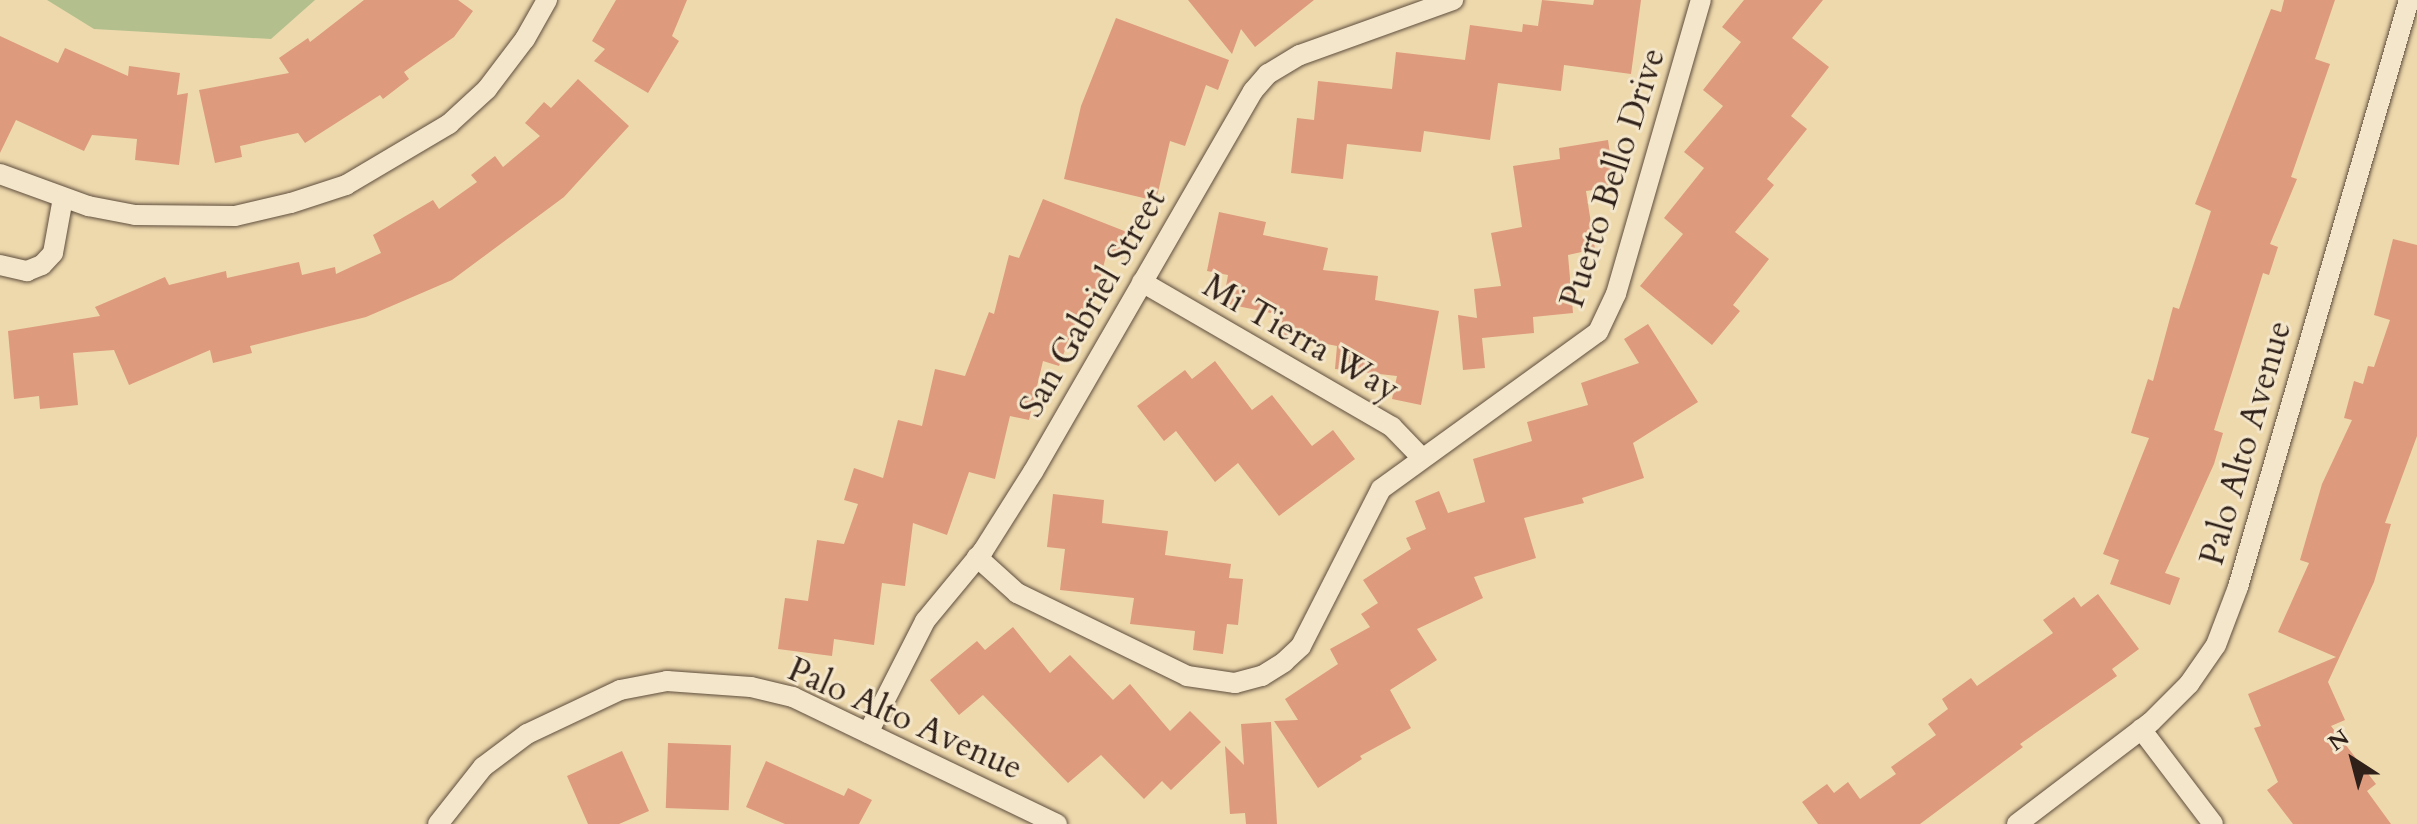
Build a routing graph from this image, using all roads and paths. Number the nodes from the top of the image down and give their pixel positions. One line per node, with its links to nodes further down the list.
1 (547, 0): 6 (street)
2 (1453, 0): 8 (street, San Gabriel Street)
3 (1701, 0): 9 (street, Puerto Bello Drive)
4 (2409, 0): 11 (street, Palo Alto Avenue)
5 (3, 183): 6 (street)
6 (63, 198): 7 (street)
7 (0, 265)
8 (1142, 282): 9 (street, Mi Tierra Way); 10 (street, San Gabriel Street)
9 (1421, 457): 10 (street, Puerto Bello Drive)
10 (977, 557): 12 (street, San Gabriel Street)
11 (2141, 729): 15 (street, Palo Alto Avenue); 16 (street)
12 (868, 733): 13 (street, Palo Alto Avenue); 14 (street, Palo Alto Avenue)
13 (438, 824)
14 (1057, 824)
15 (2017, 824)
16 (2213, 824)

